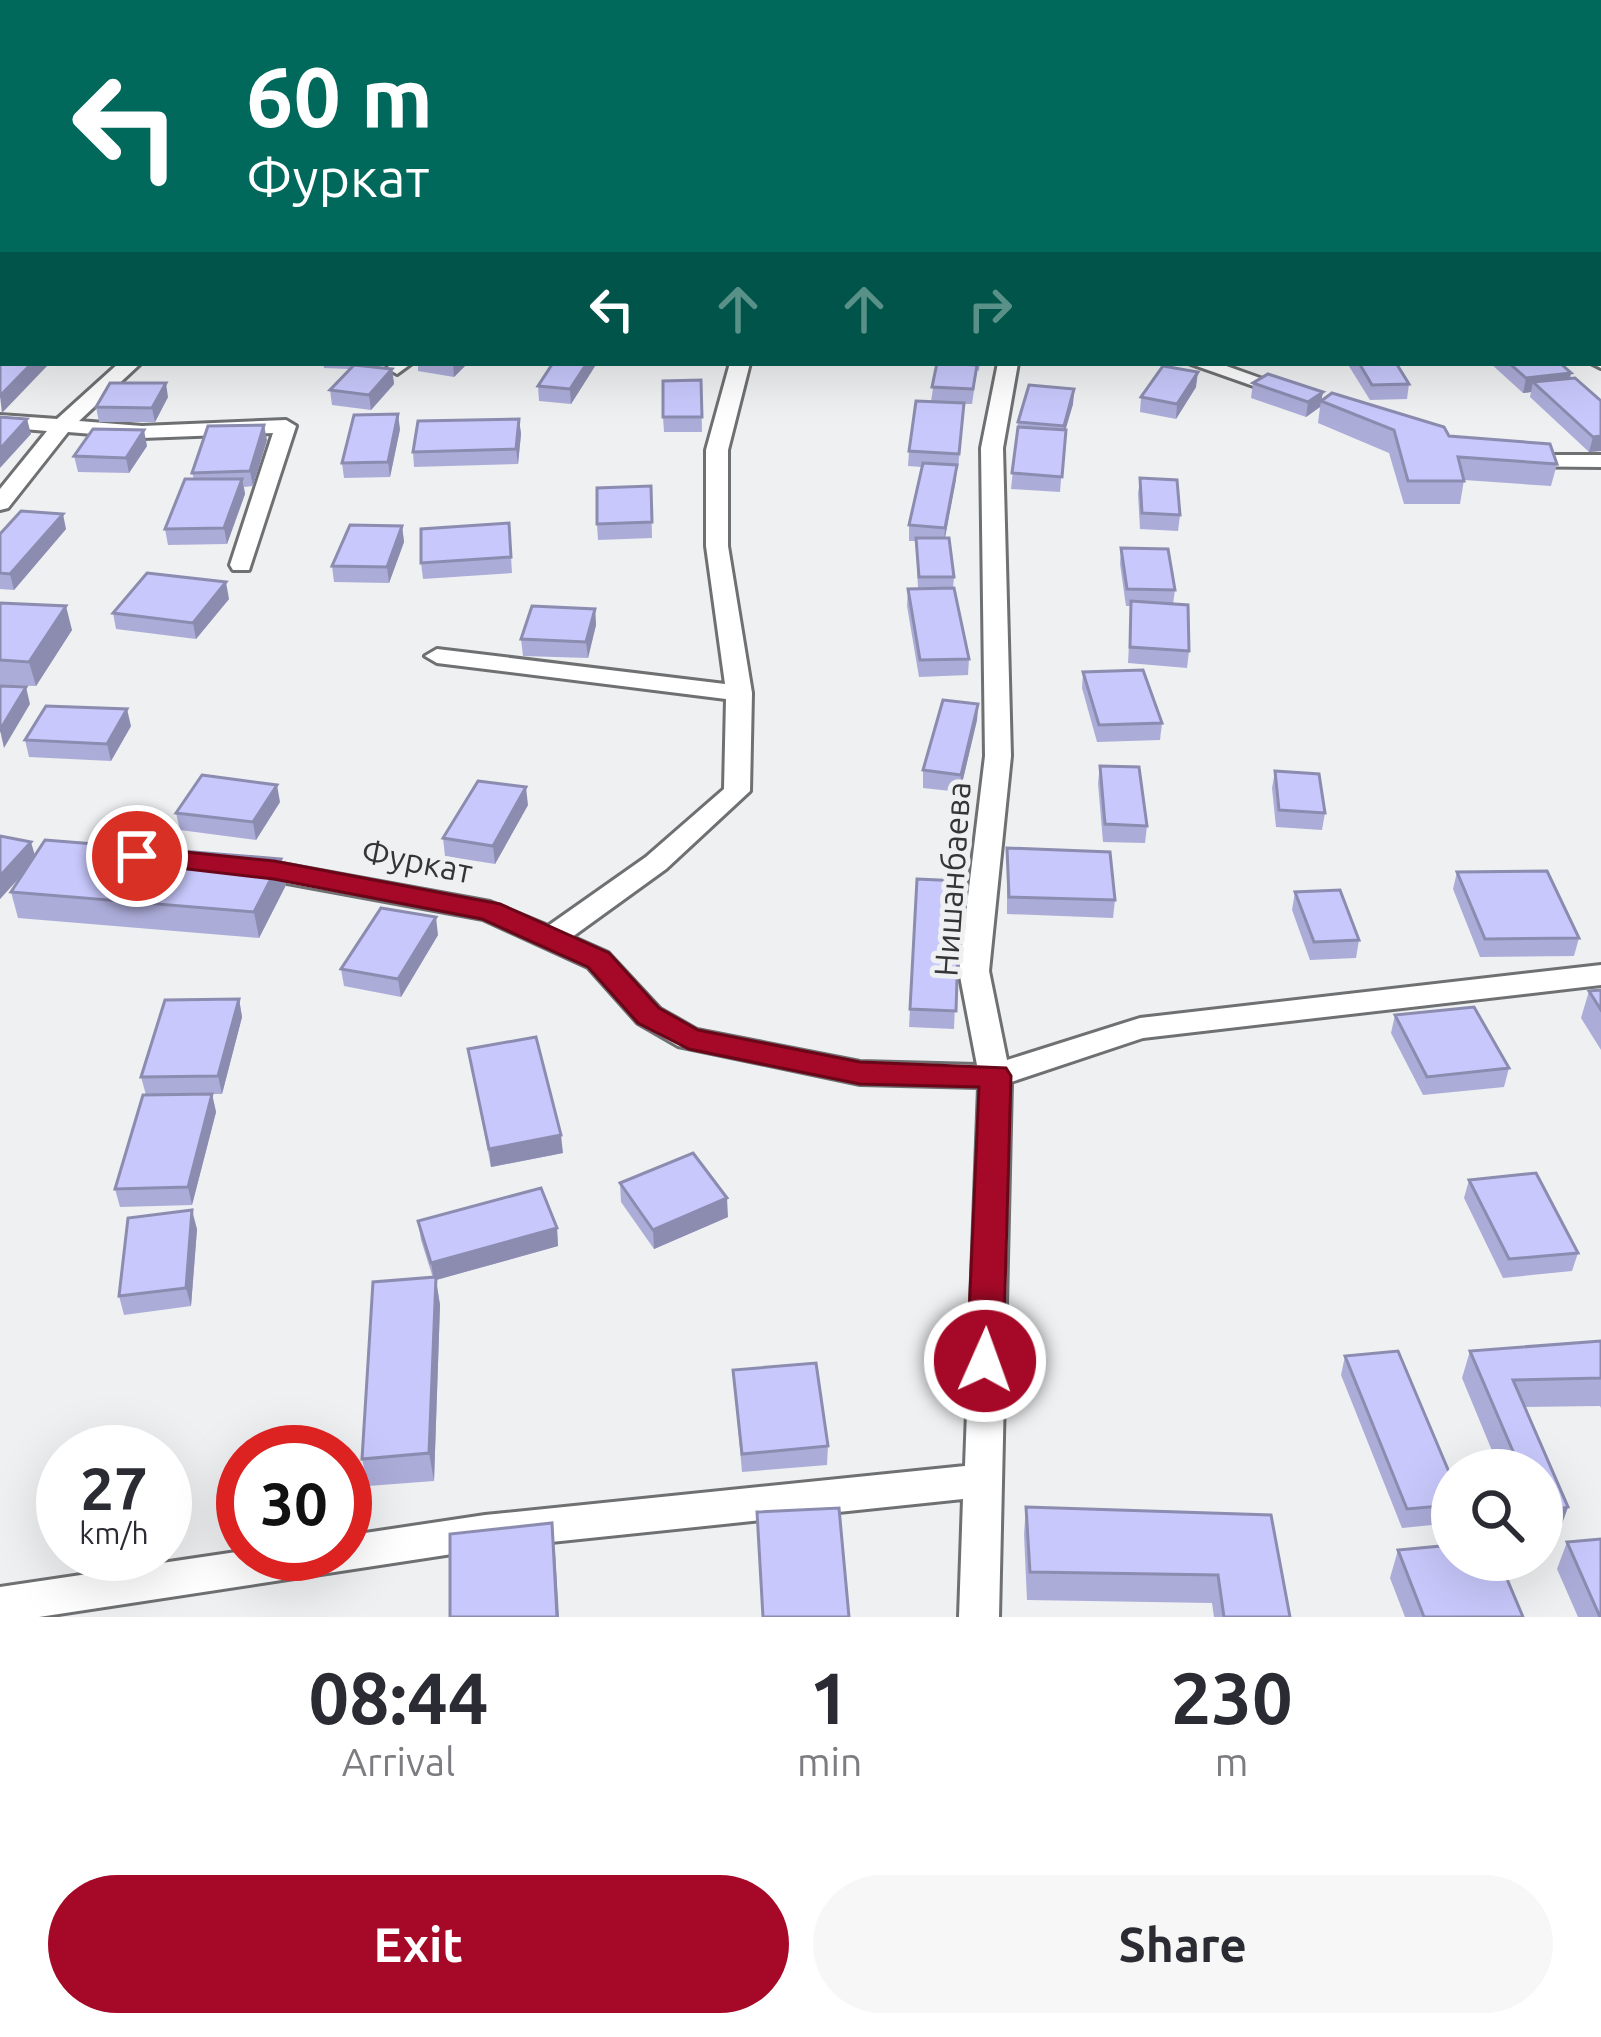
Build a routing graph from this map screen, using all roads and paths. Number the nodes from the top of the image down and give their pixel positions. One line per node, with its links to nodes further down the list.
1 (128, 366): 7 (street)
2 (739, 366): 13 (street)
3 (1007, 366): 17 (street, Нишанбаева)
4 (1208, 366): 5 (street)
5 (1306, 397)
6 (0, 421): 7 (street)
7 (64, 424): 10 (street); 11 (street)
8 (1506, 461): 9 (street)
9 (1601, 461)
10 (0, 503)
11 (241, 565)
12 (436, 656): 13 (street)
13 (739, 693): 15 (street)
14 (229, 865): 15 (street, Фуркат)
15 (550, 938): 17 (street, Фуркат)
16 (1601, 975): 17 (street, Фуркат)
17 (995, 1076): 18 (street, Нишанбаева)
18 (981, 1481): 19 (street); 22 (street, Нишанбаева)
19 (372, 1549)
20 (216, 1573): 21 (street)
21 (0, 1605)
22 (979, 1617)

